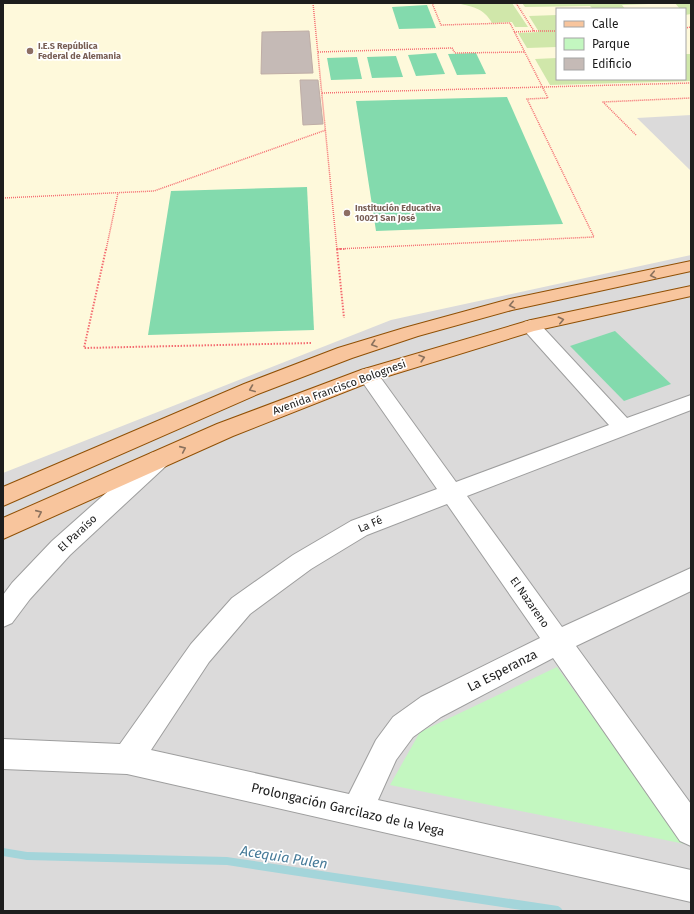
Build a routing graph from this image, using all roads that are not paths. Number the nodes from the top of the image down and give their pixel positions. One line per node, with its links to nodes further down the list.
1 (691, 266): 9 (main road, one-way to 9)
2 (691, 290): 3 (main road, Avenida Francisco Bolognesi, one-way to 2)
3 (531, 326): 4 (main road, Avenida Francisco Bolognesi, one-way to 3); 6 (street)
4 (368, 375): 7 (main road, Avenida Francisco Bolognesi, one-way to 4); 8 (street, El Nazareno)
5 (691, 402): 6 (street, La Fé)
6 (622, 428): 8 (street, La Fé)
7 (159, 459): 10 (main road, Avenida Francisco Bolognesi, one-way to 7); 12 (street, El Paraíso)
8 (452, 492): 13 (street, El Nazareno); 15 (street, La Fé)
9 (3, 497)
10 (3, 529)
11 (691, 579): 13 (street, La Esperanza)
12 (3, 615)
13 (558, 642): 16 (street, La Esperanza); 17 (street, El Nazareno)
14 (3, 754): 15 (street, Prolongación Garcilazo de la Vega)
15 (127, 760): 16 (street, Prolongación Garcilazo de la Vega)
16 (357, 811): 18 (street, Prolongación Garcilazo de la Vega)
17 (691, 830)
18 (691, 886)

